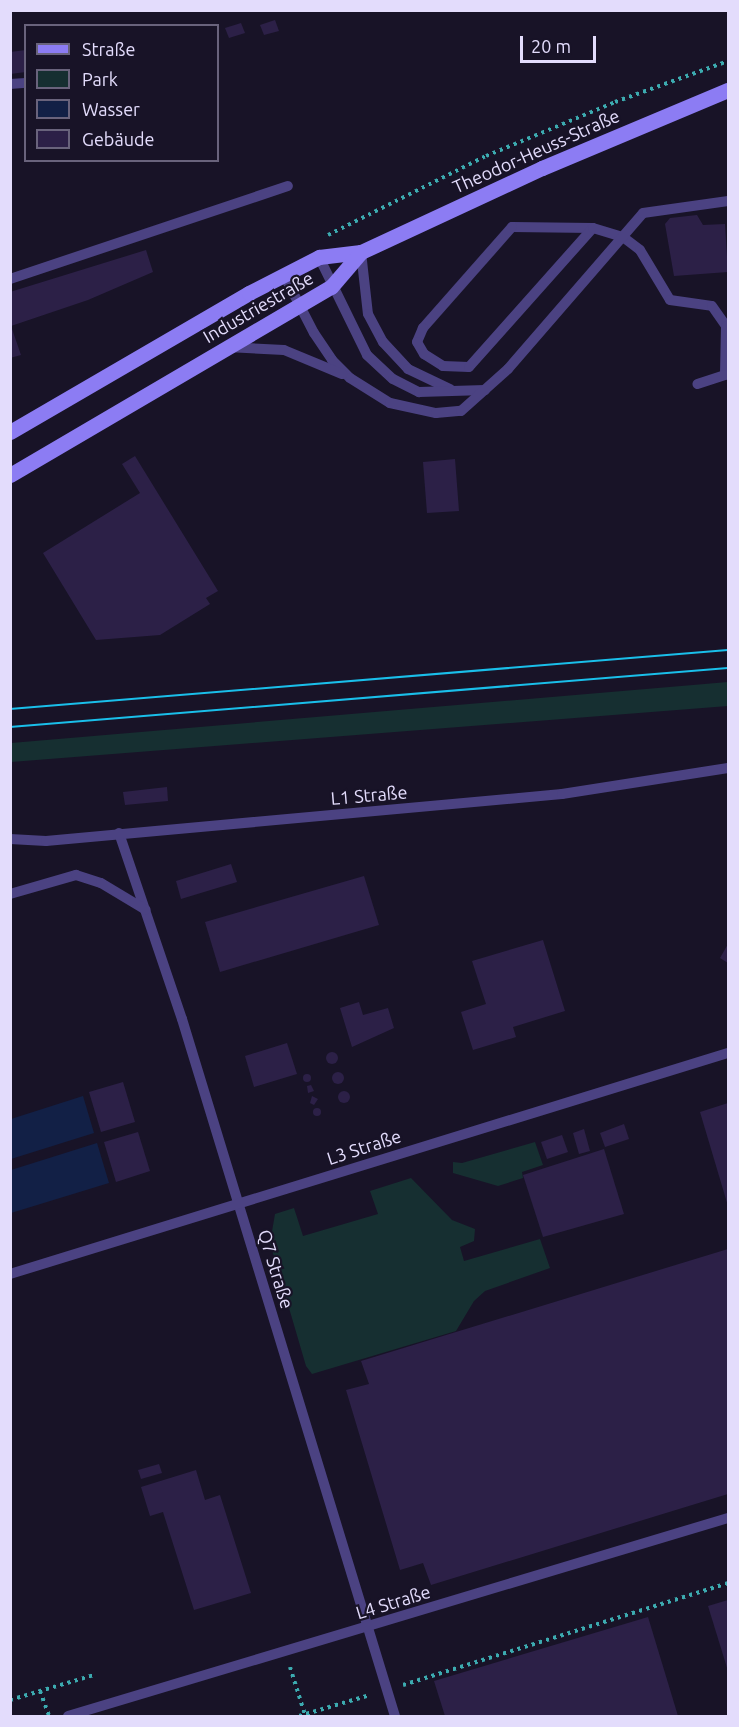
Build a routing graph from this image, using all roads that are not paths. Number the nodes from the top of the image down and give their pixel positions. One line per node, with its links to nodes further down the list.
1 (729, 90): 6 (main road, Theodor-Heuss-Straße)
2 (288, 186): 9 (lane)
3 (729, 201): 5 (lane)
4 (593, 228): 4 (lane); 5 (lane)
5 (623, 237): 14 (lane); 16 (lane)
6 (361, 252): 7 (main road, Industriestraße); 10 (main road, Industriestraße); 15 (lane)
7 (319, 257): 8 (main road, Industriestraße); 10 (lane)
8 (284, 275): 11 (lane); 17 (main road, Industriestraße)
9 (10, 279)
10 (331, 287): 11 (main road, Industriestraße); 15 (lane)
11 (299, 305): 12 (main road, Industriestraße); 13 (lane)
12 (227, 347): 13 (lane); 18 (main road, Industriestraße)
13 (350, 378): 16 (lane)
14 (697, 384)
15 (450, 389): 16 (lane)
16 (485, 390)
17 (10, 432)
18 (10, 476)
19 (729, 768): 20 (lane, L1 Straße)
20 (119, 833): 21 (lane, L1 Straße); 23 (lane, Q7 Straße)
21 (10, 839)
22 (10, 894): 23 (lane)
23 (146, 910): 25 (lane, Q7 Straße)
24 (729, 1053): 25 (lane, L3 Straße)
25 (239, 1204): 26 (lane, L3 Straße); 28 (lane, Q7 Straße)
26 (10, 1274)
27 (729, 1518): 28 (lane, L4 Straße)
28 (368, 1626): 29 (lane, L4 Straße); 30 (lane, Q7 Straße)
29 (68, 1716)
30 (395, 1716)

